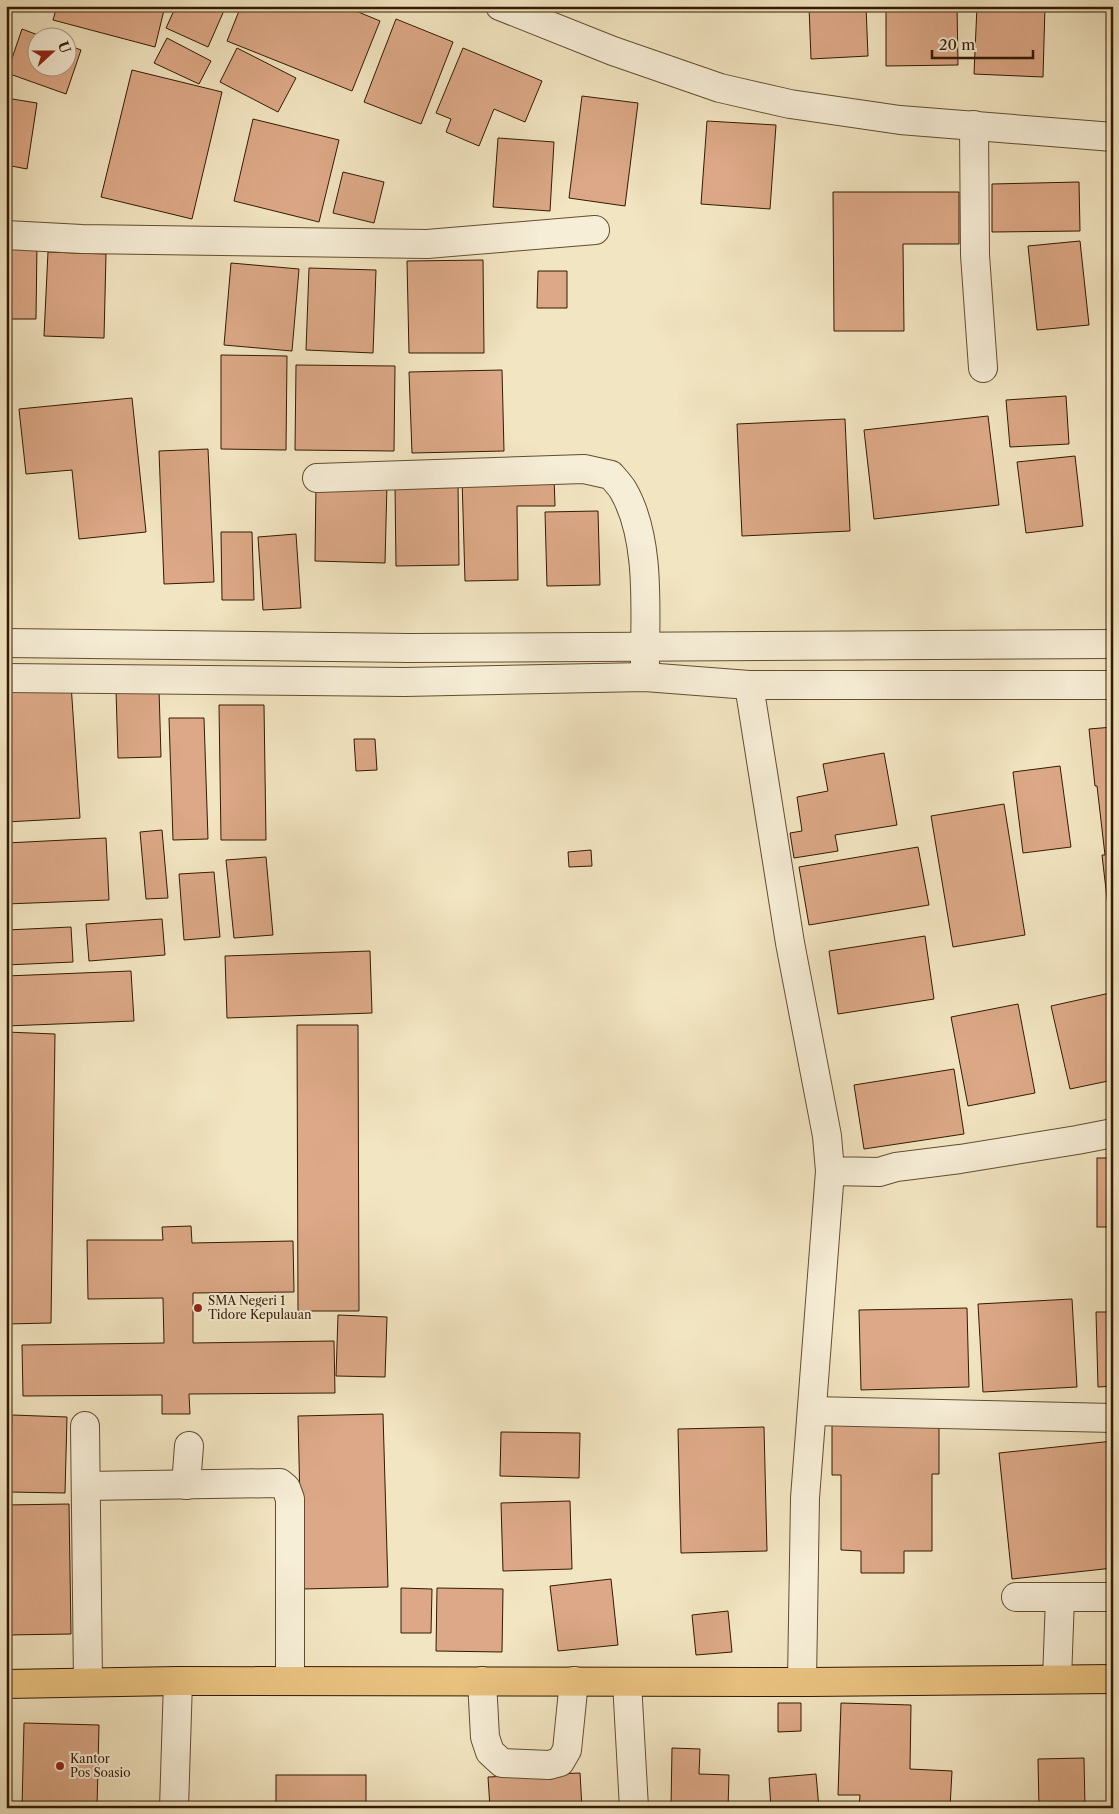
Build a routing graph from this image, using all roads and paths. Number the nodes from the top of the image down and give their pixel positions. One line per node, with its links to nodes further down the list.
1 (500, 6): 2 (street)
2 (974, 125): 3 (street); 6 (street)
3 (1113, 137)
4 (595, 230): 5 (street)
5 (6, 235)
6 (983, 368)
7 (317, 478): 10 (street)
8 (6, 643): 10 (street)
9 (1113, 644): 10 (street)
10 (645, 646): 11 (street)
11 (645, 677): 12 (street); 13 (street)
12 (6, 678)
13 (749, 685): 14 (street); 16 (street)
14 (1113, 685)
15 (1113, 1133): 16 (street)
16 (830, 1171): 17 (street)
17 (812, 1411): 18 (street); 34 (street)
18 (1113, 1418)
19 (85, 1426): 22 (street)
20 (189, 1446): 21 (street)
21 (186, 1485): 22 (street); 29 (street)
22 (86, 1486): 32 (street)
23 (1113, 1597): 25 (street)
24 (1016, 1598): 25 (street)
25 (1060, 1598): 26 (street)
26 (1058, 1679): 27 (highway); 34 (highway)
27 (1113, 1679)
28 (178, 1681): 29 (highway); 32 (highway); 36 (street)
29 (290, 1681): 30 (highway)
30 (482, 1681): 31 (highway); 31 (street)
31 (574, 1681): 33 (highway)
32 (88, 1682): 35 (highway)
33 (627, 1682): 34 (highway); 37 (street)
34 (802, 1682)
35 (6, 1684)
36 (174, 1808)
37 (634, 1808)

